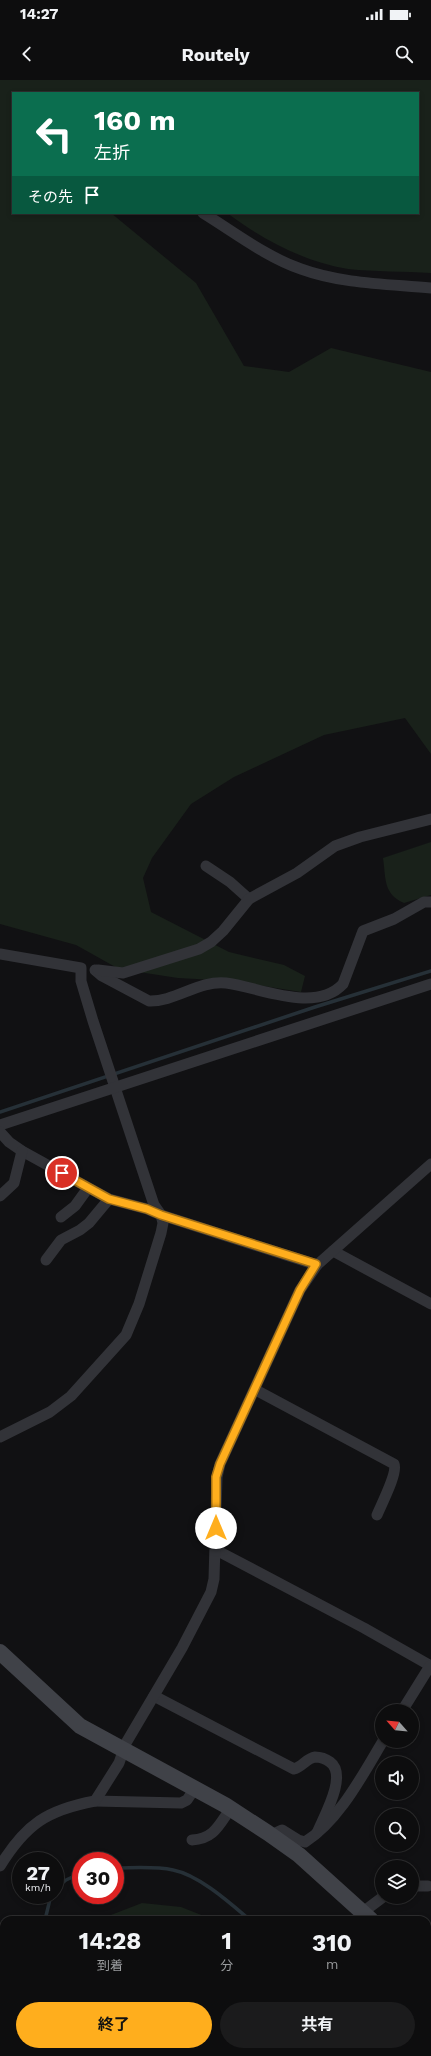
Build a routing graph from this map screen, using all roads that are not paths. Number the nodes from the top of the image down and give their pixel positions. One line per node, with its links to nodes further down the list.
1 (205, 214): 2 (street)
2 (431, 288)
3 (431, 819): 5 (street)
4 (206, 866): 5 (street)
5 (250, 899): 9 (street)
6 (431, 902): 9 (street)
7 (0, 954): 8 (street)
8 (81, 968): 9 (street); 11 (street)
9 (95, 970)
10 (431, 984): 11 (street)
11 (113, 1079): 12 (street); 19 (street)
12 (0, 1125)
13 (0, 1132): 14 (street)
14 (22, 1151): 16 (street); 17 (street)
15 (431, 1164): 21 (street)
16 (88, 1188): 18 (street); 20 (street)
17 (0, 1196)
18 (109, 1199): 19 (street); 22 (street)
19 (161, 1215): 23 (street); 26 (street)
20 (61, 1217)
21 (333, 1251): 23 (street); 24 (street)
22 (46, 1260)
23 (316, 1264): 25 (street)
24 (431, 1304)
25 (256, 1390): 27 (street); 28 (street)
26 (0, 1437)
27 (377, 1515)
28 (216, 1550): 30 (street); 31 (street)
29 (0, 1652): 34 (street)
30 (431, 1666): 32 (street)
31 (154, 1696): 34 (street); 38 (street)
32 (407, 1704)
33 (378, 1748): 38 (street)
34 (124, 1750): 35 (street); 36 (street)
35 (195, 1788): 36 (street); 37 (street)
36 (95, 1801): 41 (street)
37 (231, 1808): 39 (street); 40 (street)
38 (317, 1833): 39 (street)
39 (271, 1835): 45 (street)
40 (192, 1840)
41 (0, 1866)
42 (419, 1886): 43 (street)
43 (428, 1886)
44 (377, 1904): 45 (street)
45 (367, 1916)

